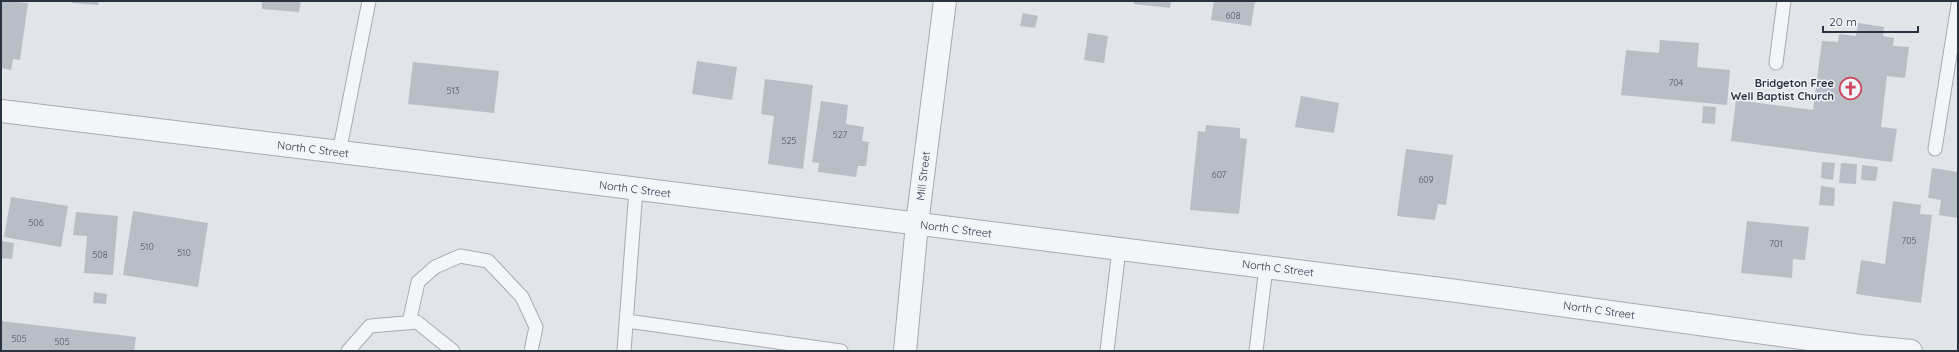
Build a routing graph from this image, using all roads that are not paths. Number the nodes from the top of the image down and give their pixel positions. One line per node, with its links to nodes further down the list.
1 (369, 1): 8 (lane)
2 (945, 1): 10 (street, Mill Street)
3 (1784, 1): 5 (lane)
4 (1958, 5): 7 (lane)
5 (1776, 63)
6 (1, 111): 8 (street, North C Street)
7 (1934, 149)
8 (339, 153): 9 (street, North C Street)
9 (636, 189): 10 (street, North C Street); 13 (lane)
10 (917, 224): 11 (street, North C Street); 21 (street, Mill Street)
11 (1119, 249): 12 (street, North C Street); 22 (lane)
12 (1266, 267): 23 (lane); 24 (street, North C Street)
13 (627, 321): 15 (lane); 19 (lane)
14 (409, 323): 16 (lane); 17 (lane); 18 (lane)
15 (777, 347): 20 (lane)
16 (348, 351)
17 (453, 351)
18 (531, 351)
19 (624, 351)
20 (841, 351)
21 (905, 351)
22 (1107, 351)
23 (1256, 351)
24 (1911, 351)

